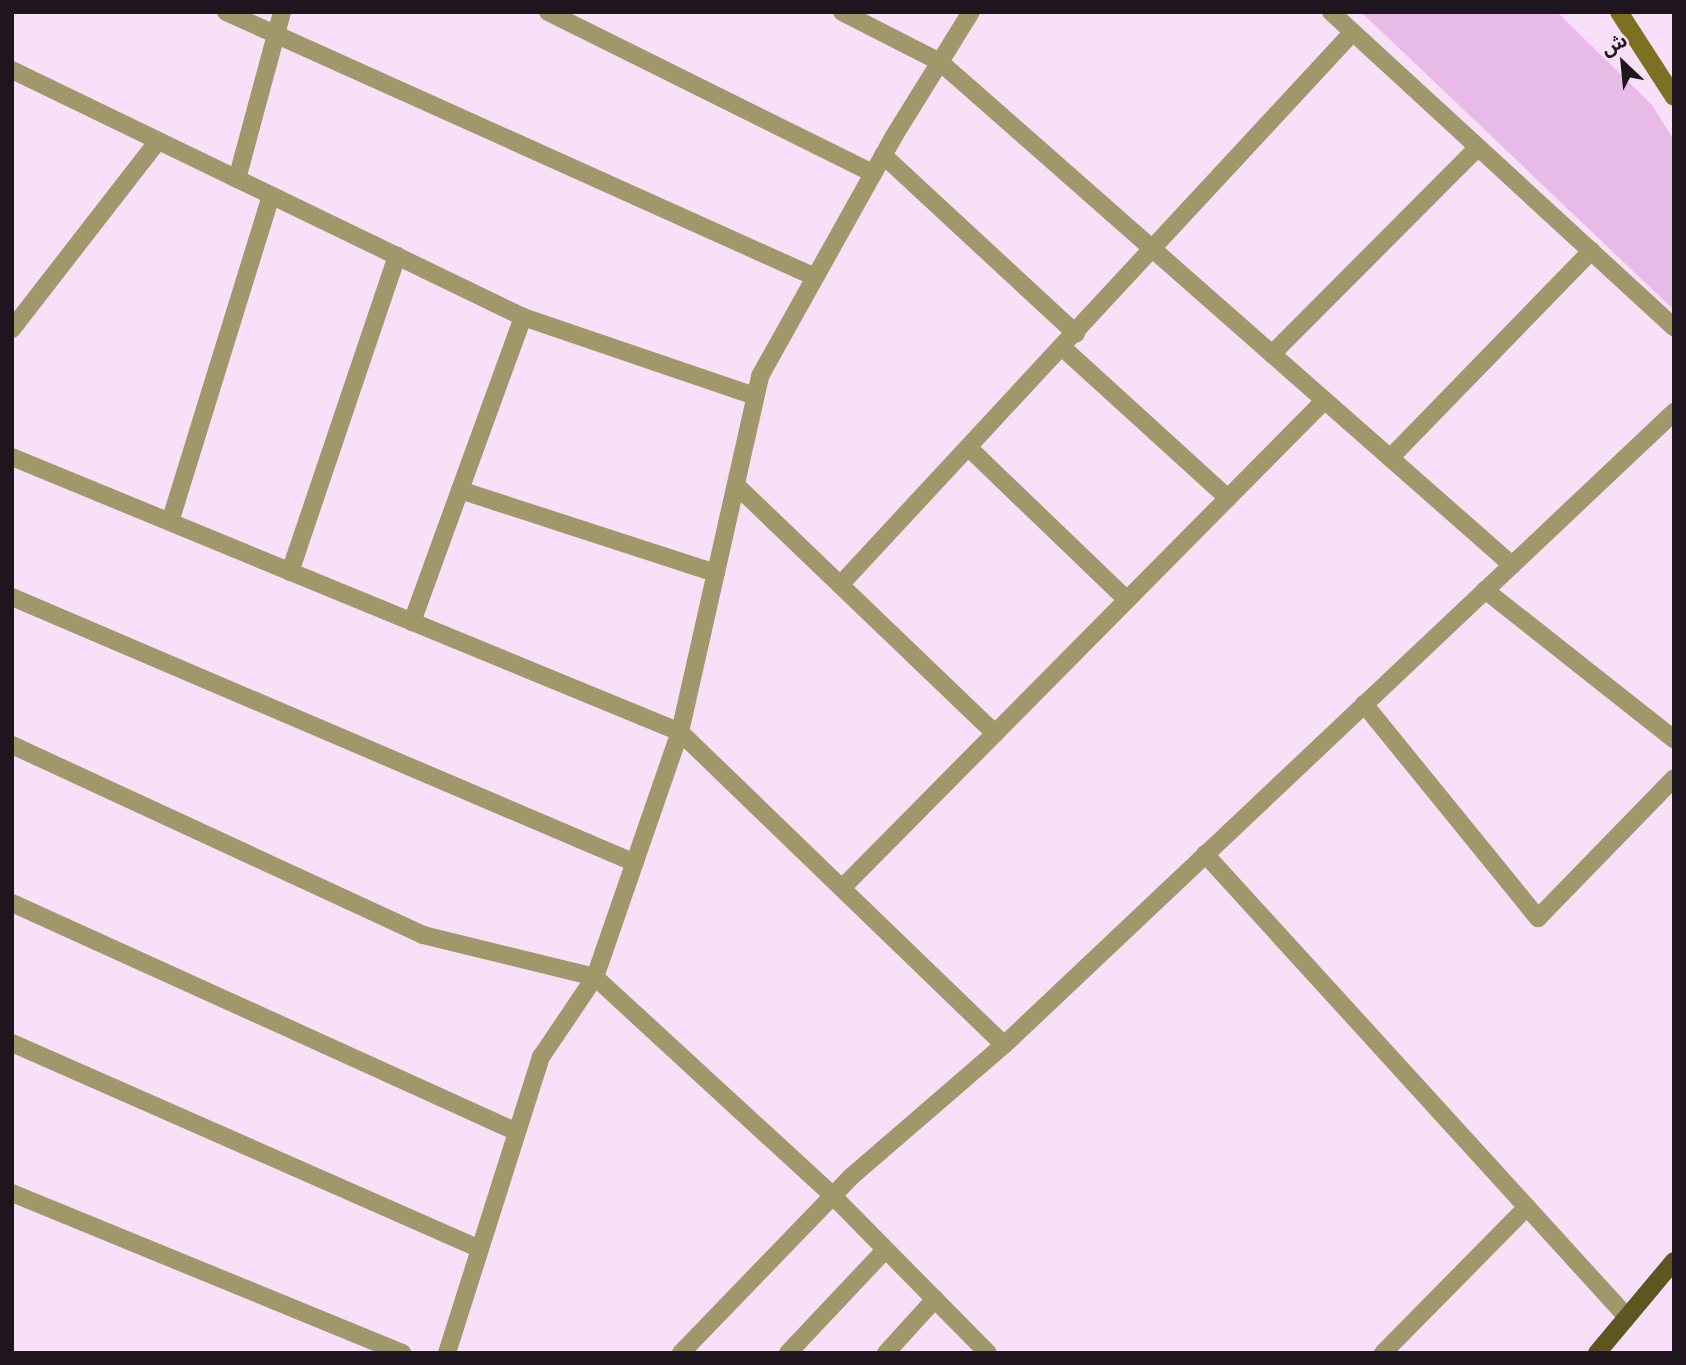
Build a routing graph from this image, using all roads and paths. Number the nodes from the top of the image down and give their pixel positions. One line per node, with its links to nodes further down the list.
1 (226, 12): 9 (street)
2 (282, 12): 9 (street)
3 (548, 12): 16 (street)
4 (842, 12): 10 (street)
5 (971, 12): 10 (street)
6 (1331, 12): 8 (street)
7 (1619, 12): 12 (street)
8 (1353, 32): 14 (street); 19 (street)
9 (276, 35): 17 (street); 22 (street)
10 (940, 62): 15 (street); 19 (street)
11 (12, 70): 13 (street)
12 (1674, 97)
13 (158, 141): 17 (street); 25 (street)
14 (1478, 147): 20 (street); 28 (street)
15 (883, 155): 16 (street); 26 (street)
16 (873, 173): 22 (street)
17 (237, 179): 18 (street)
18 (271, 195): 21 (street); 38 (street)
19 (1154, 250): 26 (street); 28 (street)
20 (1591, 251): 24 (street); 34 (street)
21 (397, 256): 23 (street); 40 (street)
22 (815, 277): 29 (street)
23 (523, 317): 29 (street); 36 (street)
24 (1674, 327)
25 (12, 329)
26 (1076, 334): 27 (street)
27 (1063, 348): 32 (street); 37 (street)
28 (1272, 354): 30 (street)
29 (755, 396): 35 (street)
30 (1324, 401): 34 (street); 37 (street)
31 (1674, 412): 39 (street)
32 (969, 448): 42 (street); 45 (street)
33 (12, 457): 38 (street)
34 (1390, 458): 39 (street)
35 (736, 485): 41 (street); 42 (street)
36 (460, 490): 41 (street); 46 (street)
37 (1228, 498): 45 (street)
38 (170, 522): 40 (street)
39 (1511, 565): 43 (street)
40 (290, 572): 46 (street)
41 (716, 573): 48 (street)
42 (841, 585): 49 (street)
43 (1485, 590): 47 (street); 50 (street)
44 (12, 597): 54 (street)
45 (1127, 600): 49 (street)
46 (412, 622): 48 (street)
47 (1364, 704): 52 (street); 53 (street)
48 (680, 733): 54 (street); 55 (street)
49 (995, 733): 55 (street)
50 (1674, 739)
51 (12, 745): 57 (street)
52 (1674, 778)
53 (1205, 854): 59 (street); 63 (street)
54 (635, 863): 57 (street)
55 (842, 888): 59 (street)
56 (12, 903): 60 (street)
57 (596, 977): 60 (street); 62 (street)
58 (12, 1043): 64 (street)
59 (1004, 1045): 62 (street)
60 (517, 1132): 64 (street)
61 (12, 1193): 69 (street)
62 (834, 1197): 65 (street); 71 (street)
63 (1527, 1207): 68 (street); 75 (street)
64 (481, 1249): 70 (street)
65 (885, 1250): 67 (street); 72 (street)
66 (1674, 1261): 68 (main road)
67 (935, 1299): 73 (street); 74 (street)
68 (1627, 1317): 76 (main road)
69 (402, 1353)
70 (447, 1353)
71 (681, 1353)
72 (788, 1353)
73 (886, 1353)
74 (988, 1353)
75 (1382, 1353)
76 (1597, 1353)

